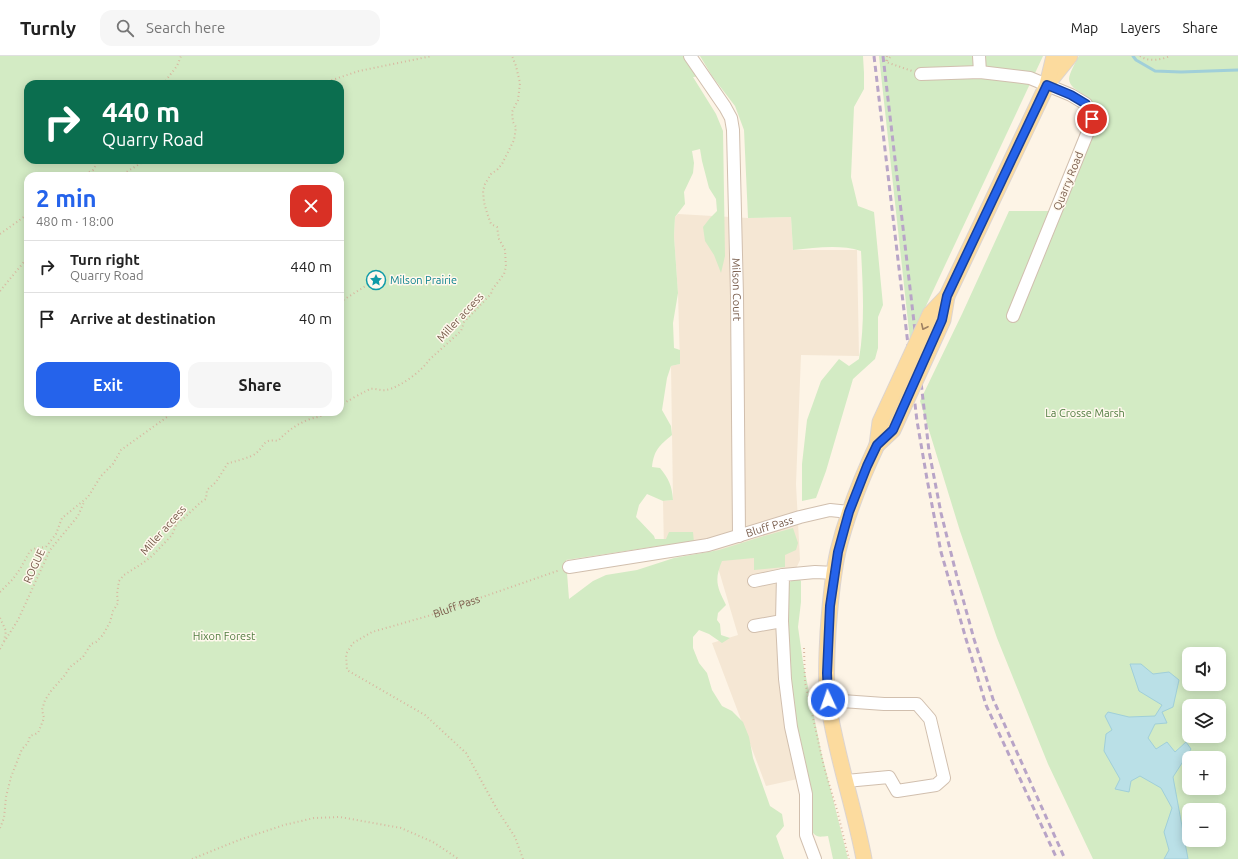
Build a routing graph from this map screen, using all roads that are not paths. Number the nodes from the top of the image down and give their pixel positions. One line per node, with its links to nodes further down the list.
1 (690, 56): 10 (street, Milson Court)
2 (979, 56): 5 (street)
3 (1054, 56): 7 (main road)
4 (1070, 56): 7 (main road)
5 (980, 72): 6 (street, Quarry Road); 7 (street, Quarry Road)
6 (921, 74)
7 (1047, 85): 8 (street, Quarry Road); 9 (main road, bridge)
8 (1013, 316)
9 (849, 512): 10 (street, Bluff Pass); 12 (main road)
10 (739, 536): 11 (street, Bluff Pass)
11 (569, 567)
12 (835, 574): 13 (street); 17 (main road)
13 (783, 575): 14 (street); 15 (street)
14 (754, 580)
15 (782, 621): 16 (street); 19 (street)
16 (754, 626)
17 (828, 700): 18 (main road); 18 (street)
18 (846, 781): 20 (main road)
19 (814, 859)
20 (864, 859)

